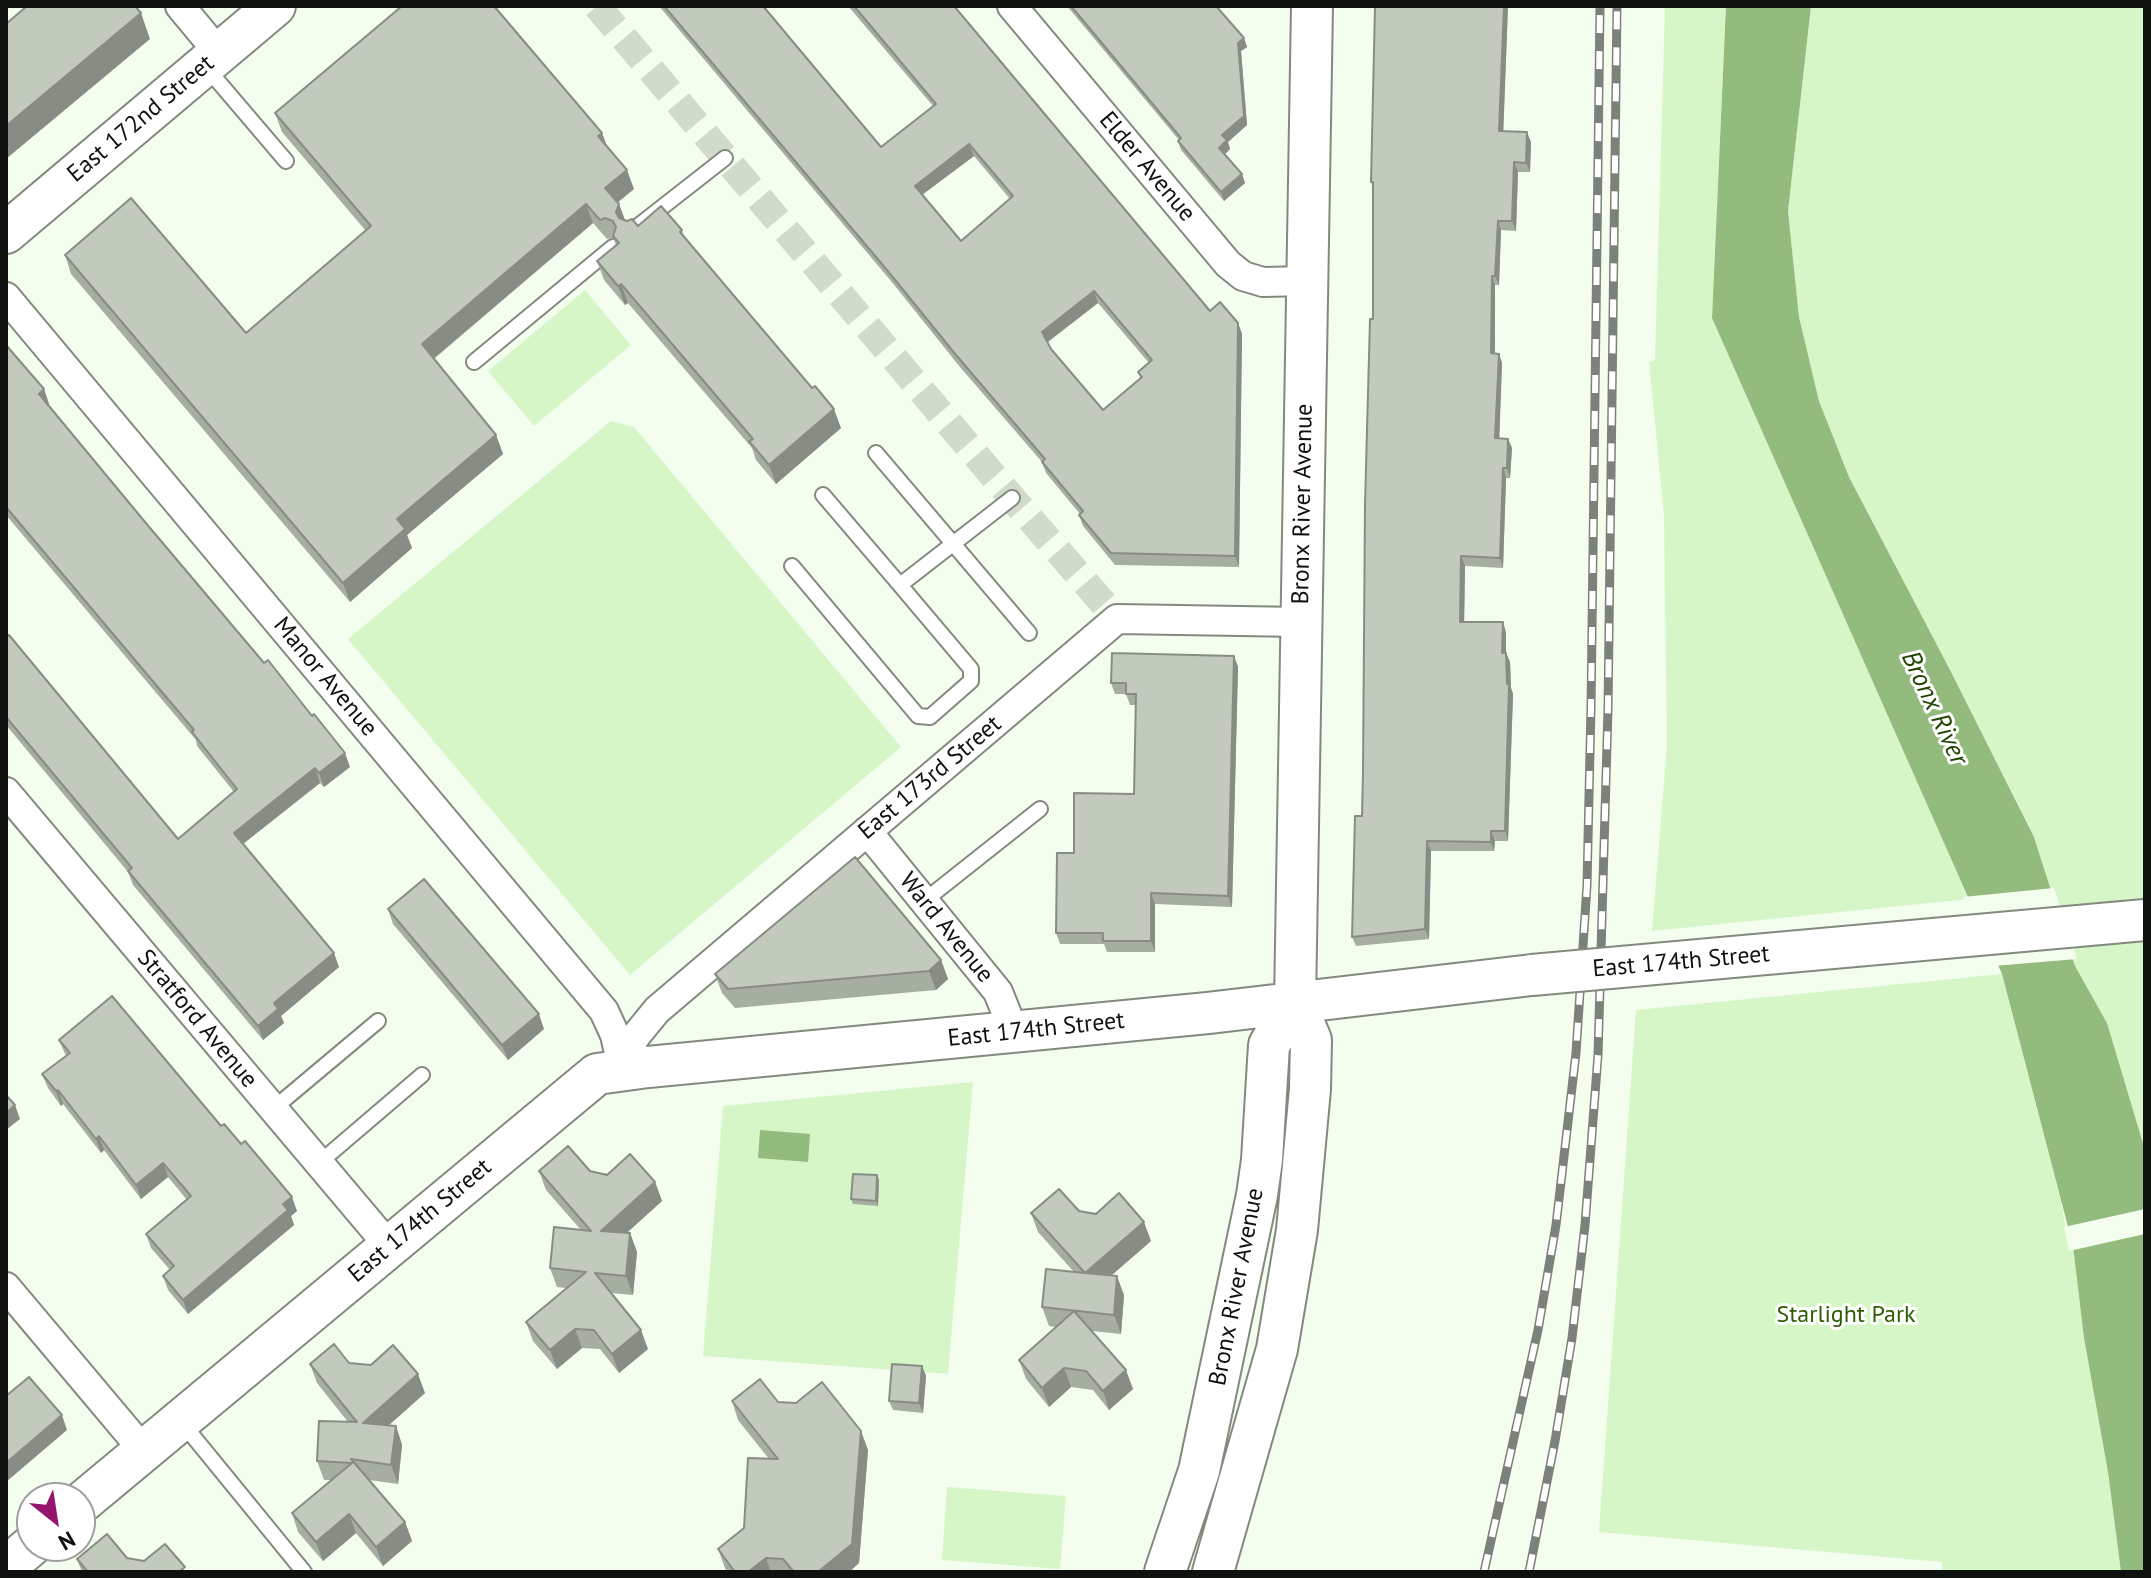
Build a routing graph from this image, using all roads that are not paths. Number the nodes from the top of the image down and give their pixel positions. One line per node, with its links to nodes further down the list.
1 (180, 6): 5 (street)
2 (275, 6): 5 (main road, East 172nd Street)
3 (1012, 6): 11 (street, Elder Avenue)
4 (1312, 6): 11 (main road, Bronx River Avenue)
5 (212, 59): 7 (lane); 9 (main road, East 172nd Street)
6 (725, 158): 8 (lane)
7 (286, 161)
8 (633, 230)
9 (6, 233)
10 (613, 247): 13 (lane)
11 (1307, 281): 20 (main road, Bronx River Avenue)
12 (6, 297): 30 (street, Manor Avenue)
13 (474, 362)
14 (876, 453): 17 (lane)
15 (823, 495): 19 (lane)
16 (1012, 498): 17 (lane)
17 (954, 543): 19 (lane); 21 (lane)
18 (792, 566): 19 (lane)
19 (900, 585)
20 (1301, 622): 24 (street, East 173rd Street); 27 (main road, Bronx River Avenue)
21 (1029, 633)
22 (6, 792): 32 (street, Stratford Avenue)
23 (1040, 809): 25 (lane)
24 (867, 831): 25 (street, Ward Avenue); 30 (street, East 173rd Street)
25 (924, 901): 29 (street, Ward Avenue)
26 (2145, 920): 27 (main road, East 174th Street, bridge)
27 (1295, 1002): 29 (main road, East 174th Street); 40 (main road, Bronx River Avenue); 41 (main road, Bronx River Avenue)
28 (378, 1021): 32 (lane)
29 (1014, 1032): 30 (main road, East 174th Street)
30 (620, 1070): 34 (main road, East 174th Street)
31 (422, 1075): 33 (lane)
32 (273, 1109): 33 (street, Stratford Avenue)
33 (319, 1163): 34 (street, Stratford Avenue)
34 (389, 1246): 36 (main road, East 174th Street)
35 (6, 1287): 37 (street)
36 (180, 1421): 37 (main road, East 174th Street); 39 (lane)
37 (144, 1451): 38 (main road, East 174th Street)
38 (96, 1491)
39 (304, 1572)
40 (1165, 1572)
41 (1213, 1572)

